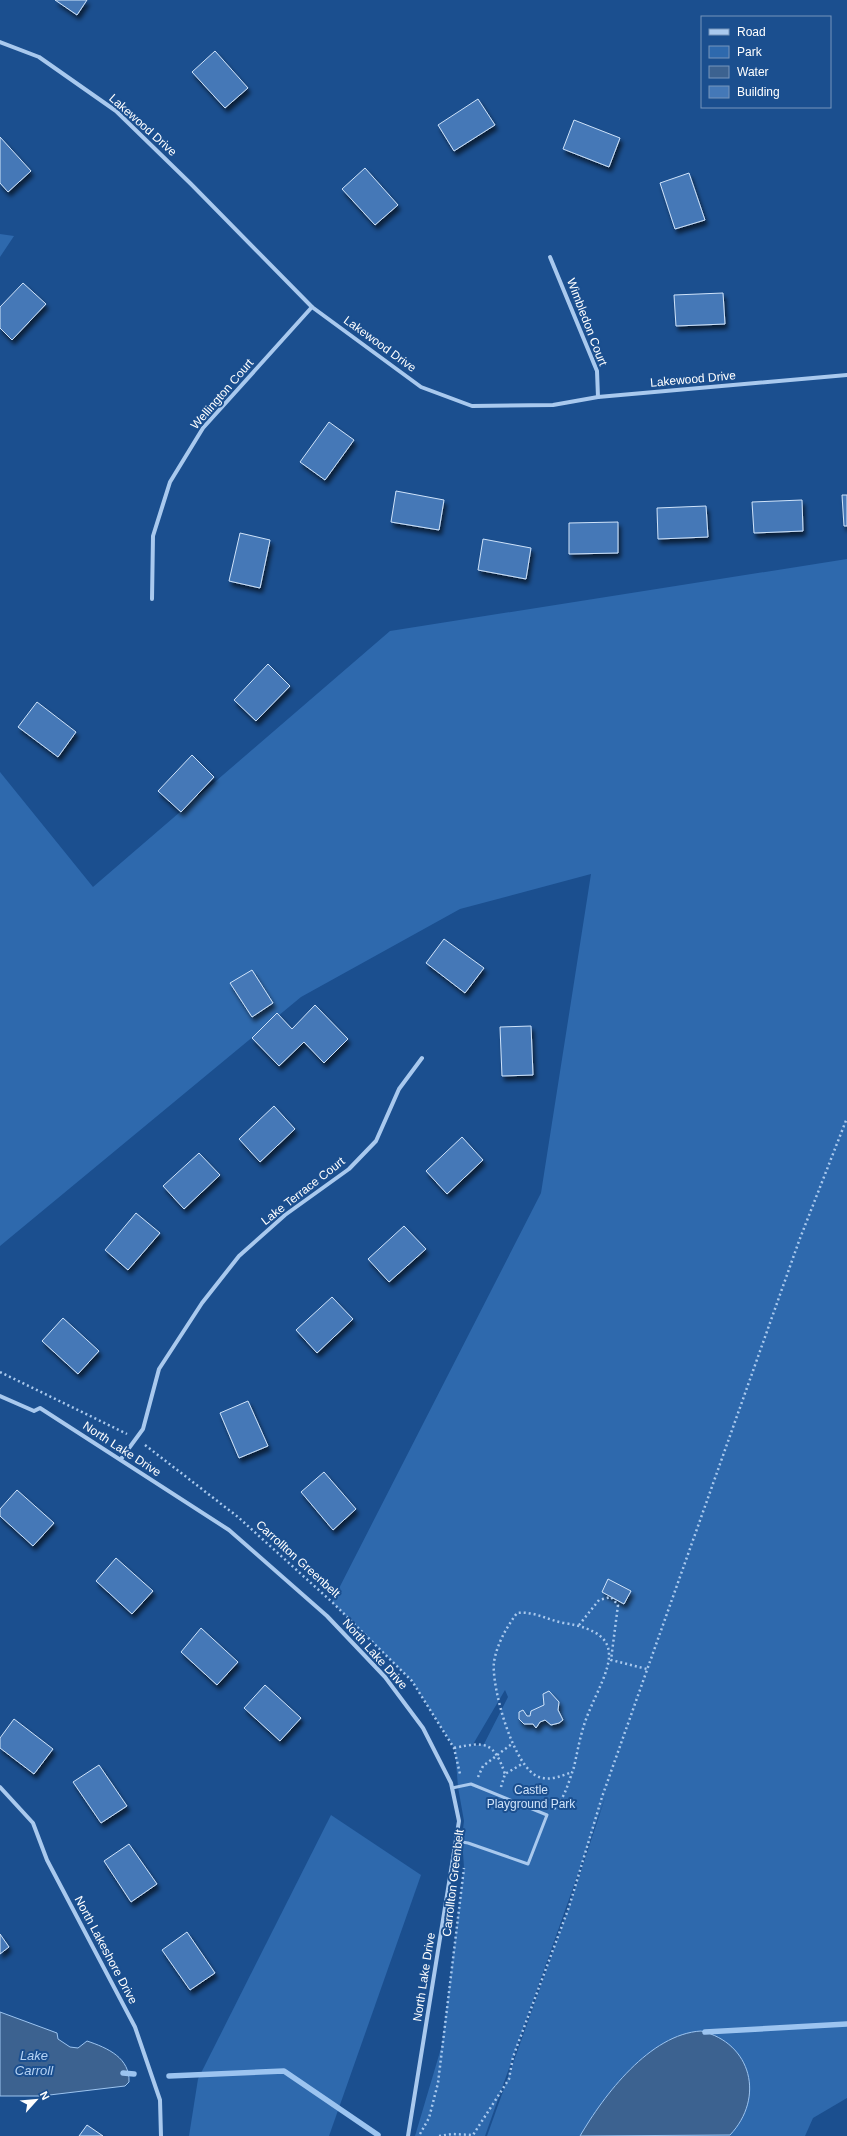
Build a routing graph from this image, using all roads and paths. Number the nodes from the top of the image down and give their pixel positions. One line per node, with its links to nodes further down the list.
1 (0, 42): 3 (street, Lakewood Drive)
2 (550, 257): 5 (street, Wimbledon Court)
3 (312, 307): 5 (street, Lakewood Drive); 6 (street, Wellington Court)
4 (847, 375): 5 (street, Lakewood Drive)
5 (598, 397)
6 (152, 599)
7 (422, 1058): 11 (street, Lake Terrace Court)
8 (847, 1118): 15 (path)
9 (0, 1372): 11 (path, Carrollton Greenbelt)
10 (0, 1396): 12 (street, North Lake Drive)
11 (136, 1438): 12 (street, Lake Terrace Court); 17 (path, Carrollton Greenbelt)
12 (121, 1459): 24 (street, North Lake Drive)
13 (579, 1625): 14 (path); 14 (path); 16 (path)
14 (610, 1660): 15 (path); 21 (path)
15 (647, 1669): 31 (path)
16 (513, 1743): 18 (path); 19 (path)
17 (454, 1748): 18 (path); 22 (path, Carrollton Greenbelt)
18 (499, 1754): 19 (path); 20 (path)
19 (522, 1764): 21 (path)
20 (483, 1766)
21 (572, 1772): 25 (path)
22 (462, 1786): 24 (lane); 27 (lane)
23 (0, 1787): 28 (street, North Lakeshore Drive)
24 (452, 1788): 26 (street, North Lake Drive)
25 (561, 1802)
26 (456, 1841): 27 (lane); 29 (street, North Lake Drive)
27 (468, 1843): 30 (path, Carrollton Greenbelt)
28 (161, 2136)
29 (408, 2136)
30 (419, 2136)
31 (438, 2136)

